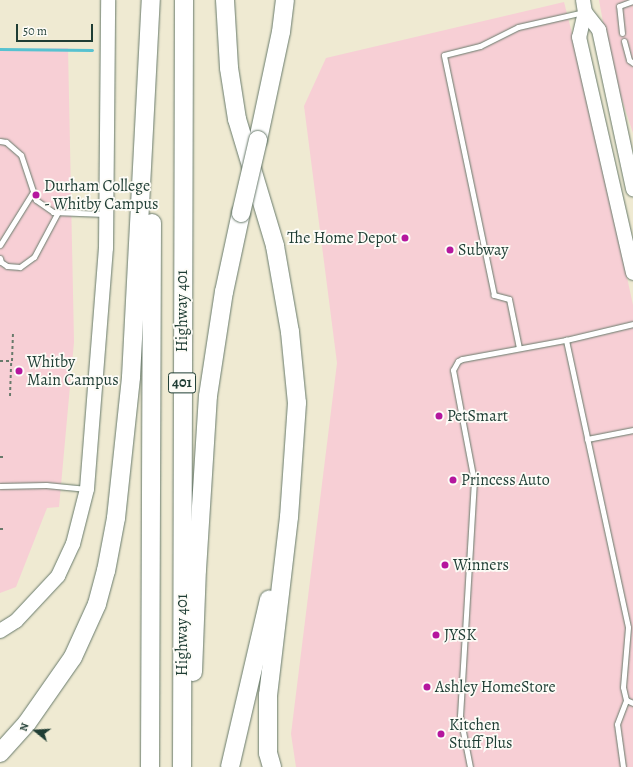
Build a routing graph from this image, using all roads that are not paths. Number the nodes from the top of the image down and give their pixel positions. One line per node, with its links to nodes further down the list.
1 (108, 0): 15 (main road)
2 (152, 0): 30 (highway); 31 (highway, Highway 401 / 401)
3 (184, 0): 32 (highway, Highway 401 / 401)
4 (225, 0): 26 (highway)
5 (285, 0): 33 (highway, bridge)
6 (633, 1): 8 (lane)
7 (584, 6): 12 (main road); 18 (main road); 21 (lane)
8 (622, 33)
9 (624, 42): 10 (lane)
10 (633, 63)
11 (0, 141): 13 (lane)
12 (633, 189)
13 (33, 192): 14 (lane); 16 (lane)
14 (58, 212): 15 (lane); 17 (lane)
15 (106, 214): 25 (main road)
16 (0, 245)
17 (0, 258)
18 (633, 273)
19 (633, 324): 20 (lane)
20 (566, 340): 21 (lane); 23 (lane)
21 (519, 348): 36 (lane)
22 (633, 430): 23 (lane)
23 (587, 439): 28 (lane)
24 (0, 486): 25 (lane)
25 (87, 489): 27 (main road)
26 (289, 517): 34 (highway); 35 (highway)
27 (0, 631)
28 (626, 700): 29 (lane); 37 (lane)
29 (633, 703)
30 (0, 753)
31 (150, 767)
32 (182, 767)
33 (188, 767)
34 (230, 767)
35 (272, 767)
36 (470, 767)
37 (624, 767)

